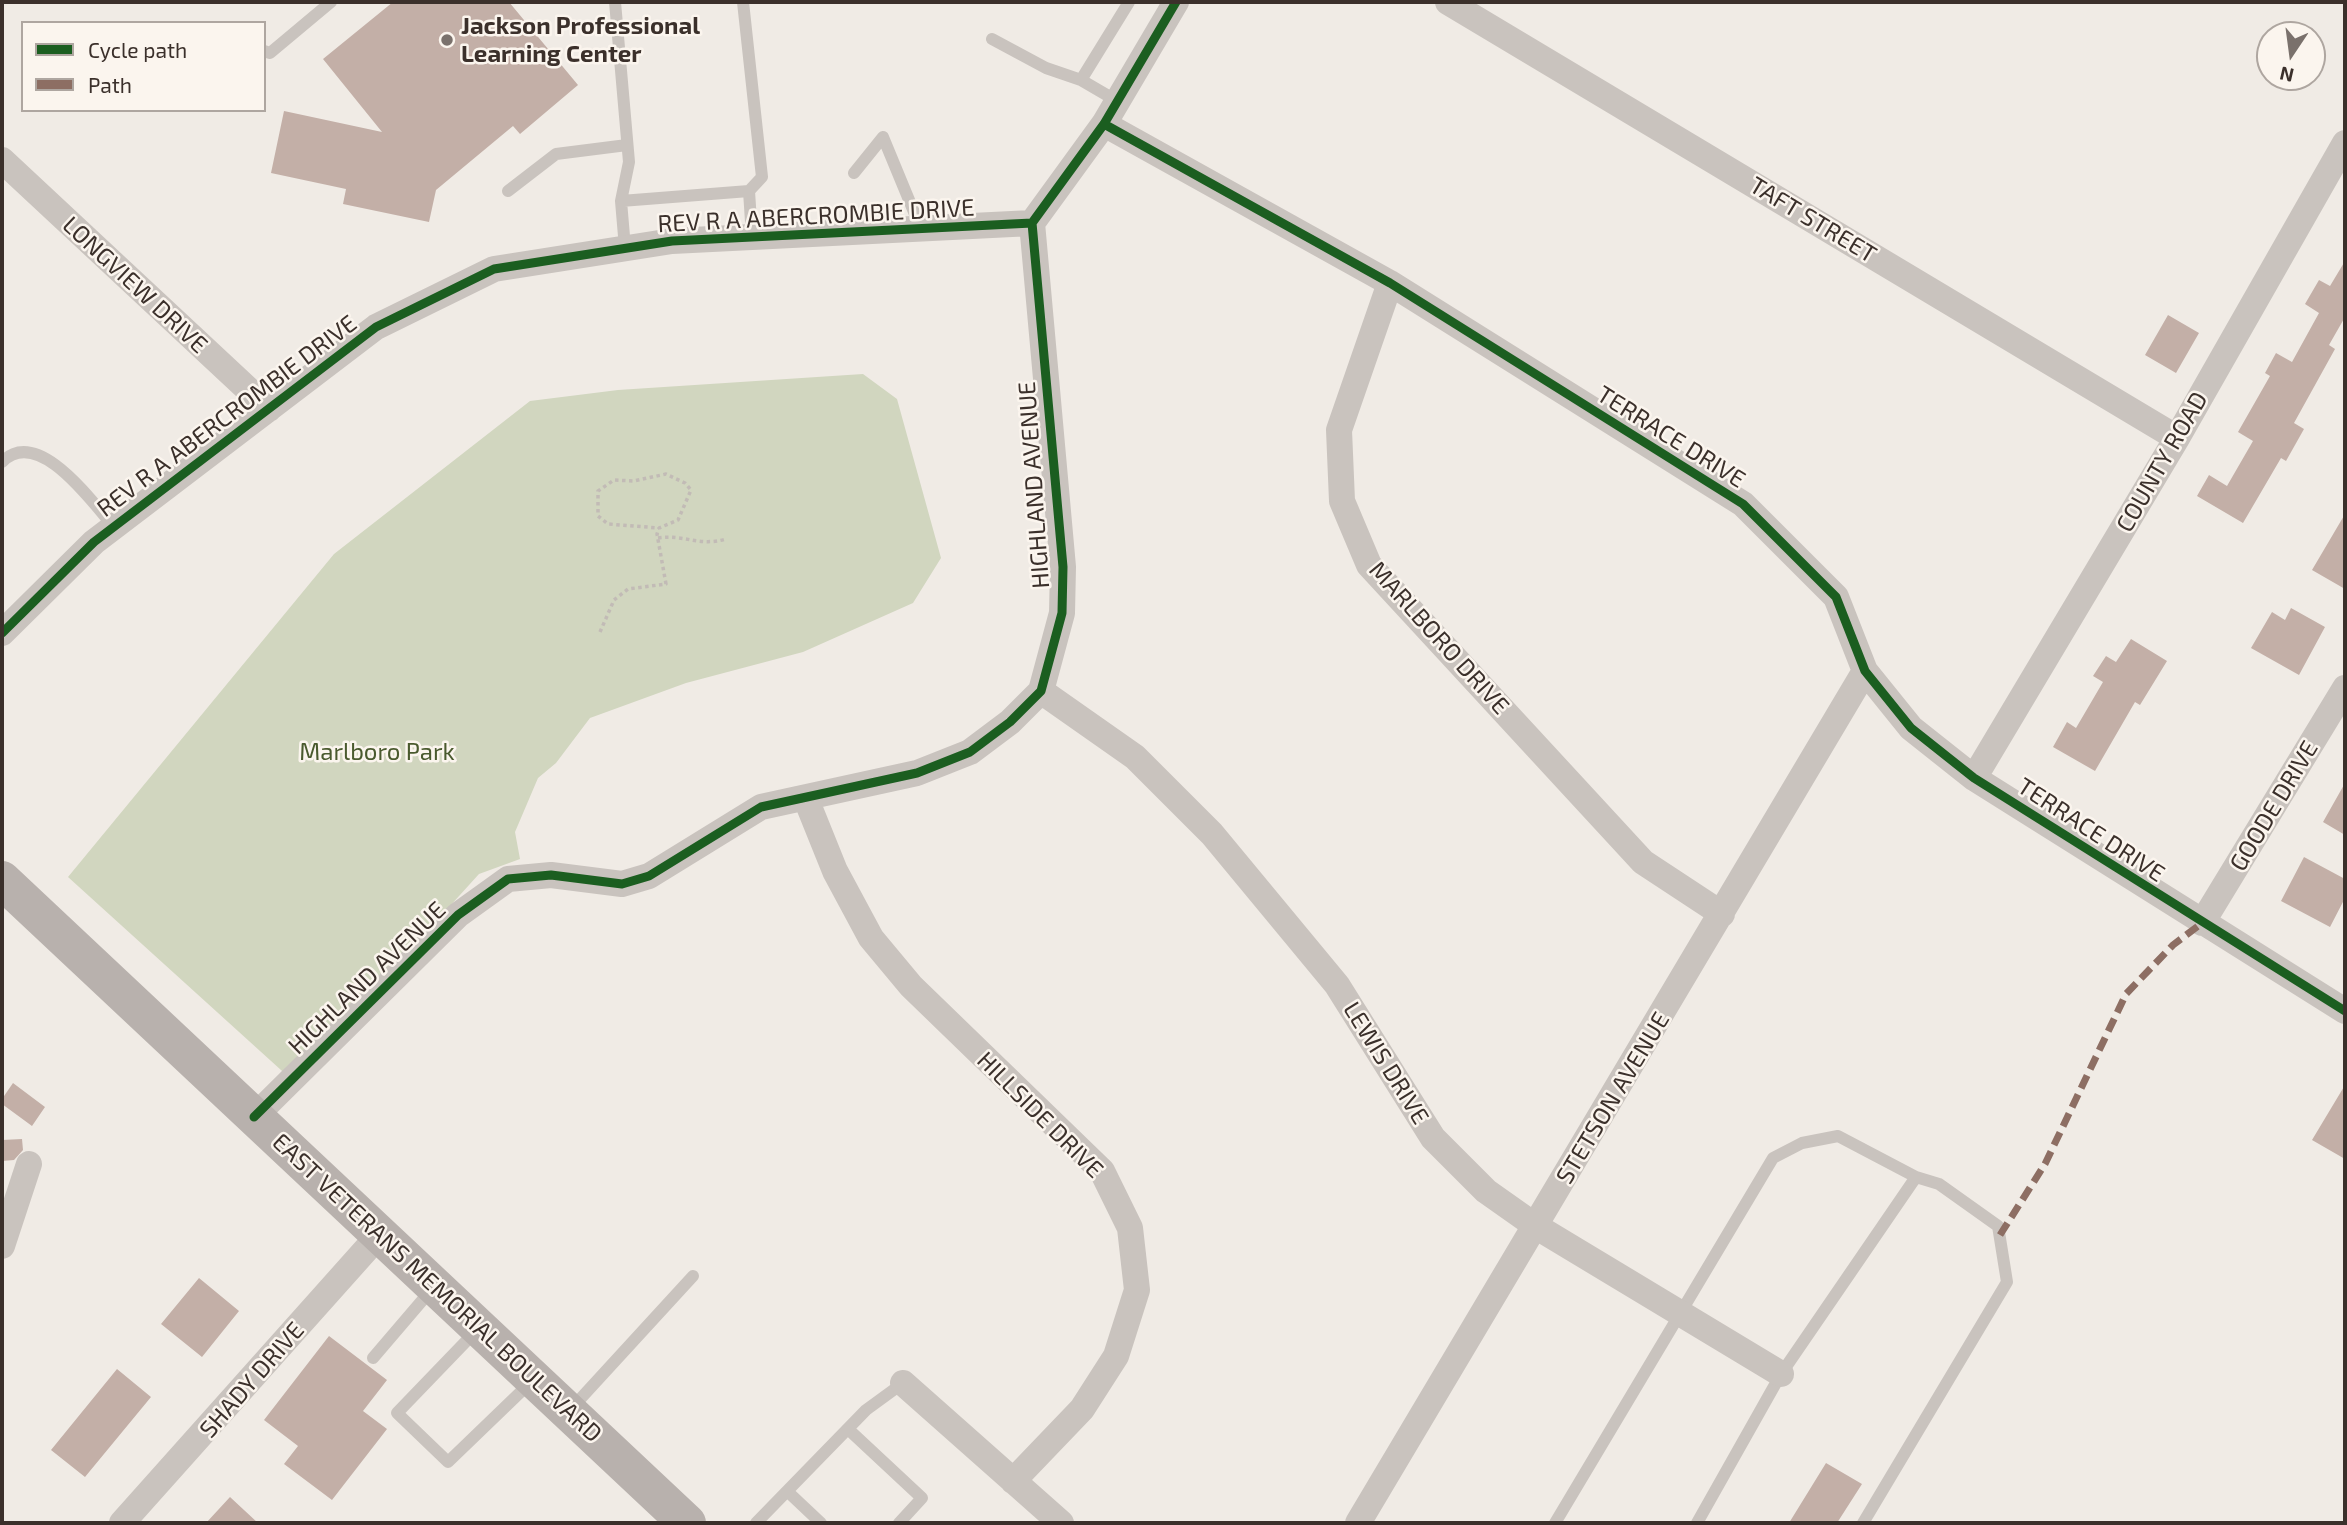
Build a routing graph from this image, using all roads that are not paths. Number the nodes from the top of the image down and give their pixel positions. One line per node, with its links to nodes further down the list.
1 (331, 2): 8 (lane)
2 (615, 2): 13 (lane)
3 (743, 2): 17 (lane)
4 (1129, 2): 9 (lane)
5 (1174, 3): 10 (street)
6 (1461, 5): 25 (street, TAFT STREET)
7 (992, 39): 9 (lane)
8 (266, 51)
9 (1081, 80): 10 (lane)
10 (1117, 101): 11 (street)
11 (1104, 124): 19 (street); 23 (street, TERRACE DRIVE)
12 (2345, 143): 25 (street, COUNTY ROAD)
13 (627, 145): 16 (lane); 18 (lane)
14 (2, 160): 24 (street, LONGVIEW DRIVE)
15 (854, 173): 20 (lane)
16 (509, 191)
17 (749, 191): 18 (lane); 21 (lane)
18 (621, 201): 22 (lane)
19 (1032, 223): 20 (street, REV R A ABERCROMBIE DRIVE); 31 (street, HIGHLAND AVENUE)
20 (920, 229): 21 (street, REV R A ABERCROMBIE DRIVE)
21 (752, 237): 22 (street, REV R A ABERCROMBIE DRIVE)
22 (625, 248): 24 (street, REV R A ABERCROMBIE DRIVE)
23 (1390, 283): 29 (street, TERRACE DRIVE); 35 (street, MARLBORO DRIVE)
24 (269, 409): 27 (street, REV R A ABERCROMBIE DRIVE)
25 (2177, 438): 32 (street, COUNTY ROAD)
26 (2, 462): 27 (lane)
27 (114, 527): 28 (street, REV R A ABERCROMBIE DRIVE)
28 (5, 625)
29 (1865, 671): 32 (street, TERRACE DRIVE); 35 (street, STETSON AVENUE)
30 (2345, 688): 36 (street, GOODE DRIVE)
31 (1041, 691): 33 (street, HIGHLAND AVENUE); 41 (street, LEWIS DRIVE)
32 (1975, 778): 36 (street, TERRACE DRIVE)
33 (806, 799): 38 (street, HIGHLAND AVENUE); 54 (street, HILLSIDE DRIVE)
34 (2, 880): 38 (main road, EAST VETERANS MEMORIAL BOULEVARD)
35 (1722, 914): 41 (street, STETSON AVENUE)
36 (2202, 923): 37 (street, TERRACE DRIVE)
37 (2345, 1011)
38 (254, 1117): 42 (main road, EAST VETERANS MEMORIAL BOULEVARD)
39 (29, 1164): 43 (street)
40 (1916, 1177): 46 (lane); 49 (lane); 65 (lane)
41 (1537, 1227): 46 (street, LEWIS DRIVE); 62 (street, STETSON AVENUE)
42 (380, 1234): 45 (main road, EAST VETERANS MEMORIAL BOULEVARD); 56 (street, SHADY DRIVE)
43 (2, 1246)
44 (693, 1276): 52 (lane)
45 (435, 1286): 47 (main road, EAST VETERANS MEMORIAL BOULEVARD); 48 (lane)
46 (1680, 1312): 49 (street, LEWIS DRIVE); 63 (lane)
47 (479, 1328): 50 (main road, EAST VETERANS MEMORIAL BOULEVARD); 50 (lane)
48 (373, 1358)
49 (1781, 1374): 64 (lane)
50 (534, 1379): 52 (main road, EAST VETERANS MEMORIAL BOULEVARD)
51 (903, 1383): 53 (lane); 54 (street)
52 (569, 1412): 57 (main road, EAST VETERANS MEMORIAL BOULEVARD)
53 (848, 1429): 55 (lane); 60 (lane)
54 (1013, 1481): 61 (street)
55 (787, 1491): 58 (lane); 59 (lane)
56 (136, 1519)
57 (687, 1523)
58 (756, 1523)
59 (821, 1523)
60 (899, 1523)
61 (1061, 1523)
62 (1358, 1523)
63 (1555, 1523)
64 (1697, 1523)
65 (1863, 1523)

